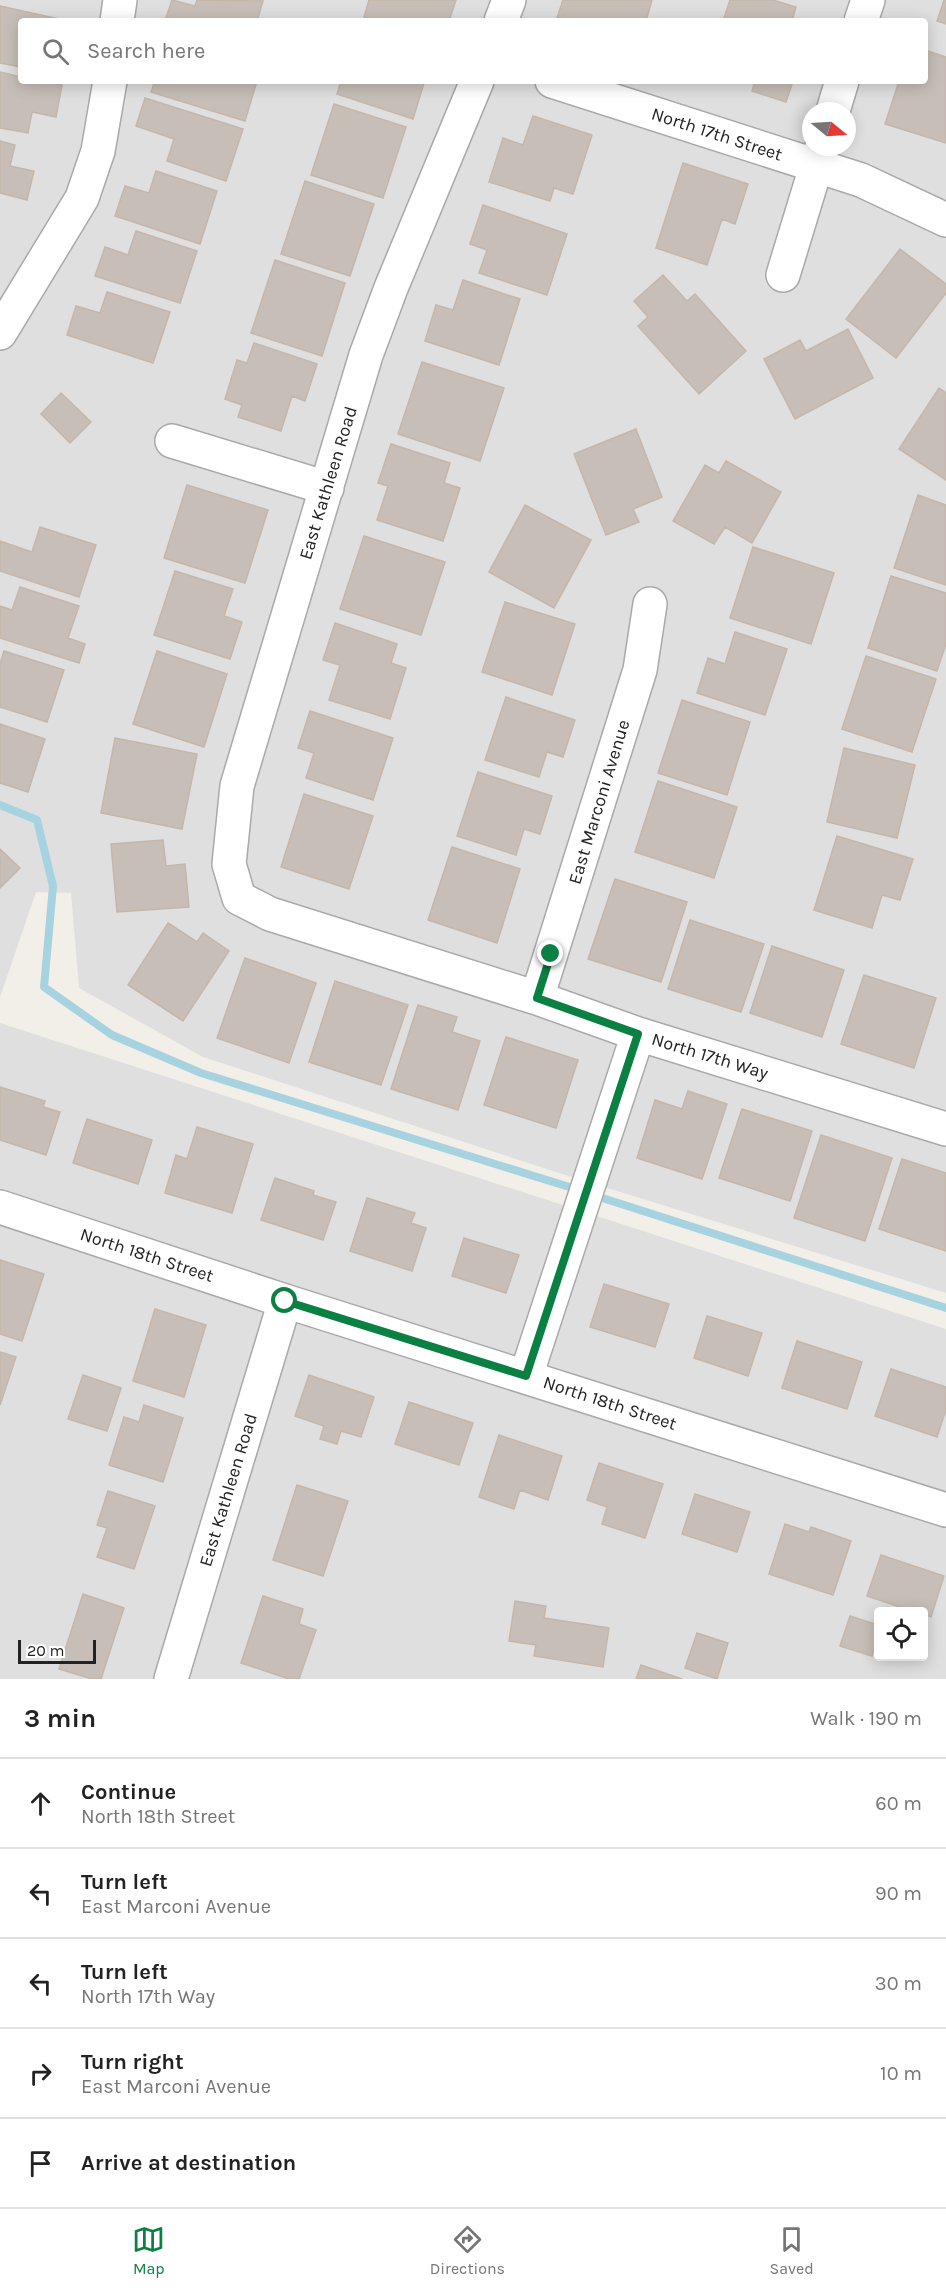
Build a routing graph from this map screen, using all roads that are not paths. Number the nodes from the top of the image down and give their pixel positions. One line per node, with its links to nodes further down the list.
1 (120, 0): 4 (street)
2 (509, 0): 5 (street)
3 (868, 0): 6 (street)
4 (117, 18)
5 (502, 18)
6 (862, 18)
7 (109, 84): 16 (street)
8 (476, 84): 18 (street, East Kathleen Road)
9 (563, 84): 12 (street, North 17th Street)
10 (841, 84): 11 (street)
11 (836, 102)
12 (802, 151)
13 (819, 156): 14 (street, North 17th Street); 15 (street)
14 (946, 220)
15 (783, 275)
16 (0, 333)
17 (172, 441): 18 (street)
18 (327, 488): 20 (street, East Kathleen Road)
19 (650, 604): 21 (street, East Marconi Avenue)
20 (239, 898): 21 (street, North 17th Way)
21 (537, 998): 22 (street, North 17th Way)
22 (638, 1034): 23 (street, North 17th Way); 26 (street)
23 (946, 1128)
24 (0, 1207): 25 (street, North 18th Street)
25 (285, 1301): 26 (street, North 18th Street); 28 (street, East Kathleen Road)
26 (526, 1376): 27 (street, North 18th Street)
27 (946, 1510)
28 (171, 1679)

